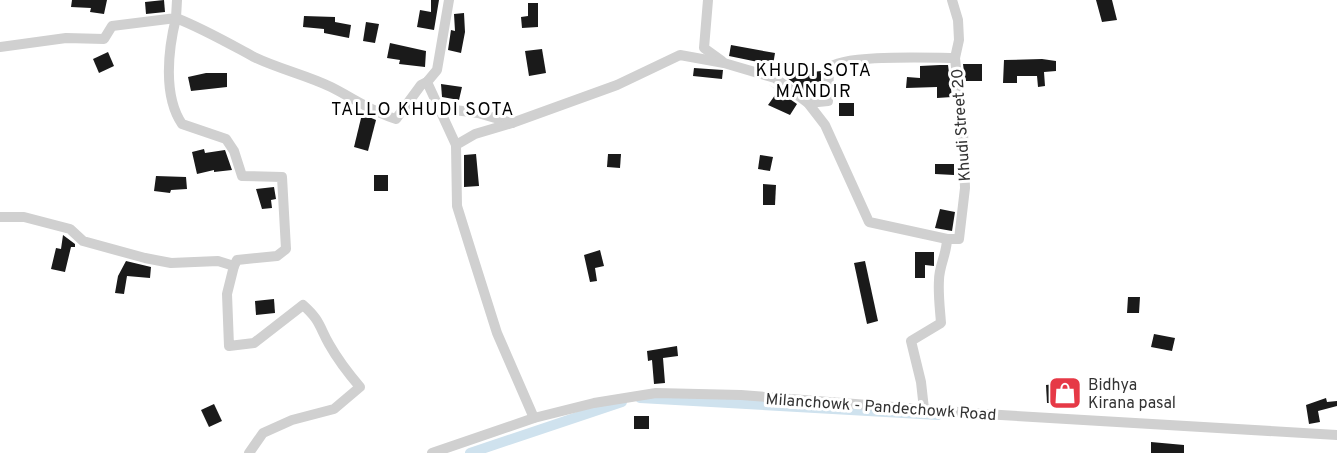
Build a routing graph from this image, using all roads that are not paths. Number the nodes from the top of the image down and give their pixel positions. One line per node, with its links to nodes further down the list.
1 (177, 0): 5 (street)
2 (449, 0): 11 (street)
3 (708, 0): 7 (street)
4 (952, 0): 9 (street, Khudi Street 20)
5 (176, 18): 6 (street); 11 (street); 20 (street)
6 (0, 47)
7 (704, 48): 8 (street); 10 (street)
8 (690, 57): 10 (street); 15 (street)
9 (955, 58): 12 (street); 19 (street, Khudi Street 20)
10 (724, 63): 13 (street)
11 (427, 82): 14 (street)
12 (828, 101): 13 (street); 16 (street)
13 (808, 103): 16 (street)
14 (439, 108): 15 (street); 17 (street)
15 (512, 123): 17 (street)
16 (825, 125): 19 (street)
17 (456, 145): 22 (street)
18 (0, 217): 20 (street)
19 (947, 244): 21 (street)
20 (234, 266): 24 (street)
21 (924, 409): 22 (street, Milanchowk - Pandechowk Road); 23 (street, Milanchowk - Pandechowk Road)
22 (534, 418): 25 (street, Milanchowk - Pandechowk Road)
23 (1337, 435)
24 (249, 453)
25 (432, 453)

